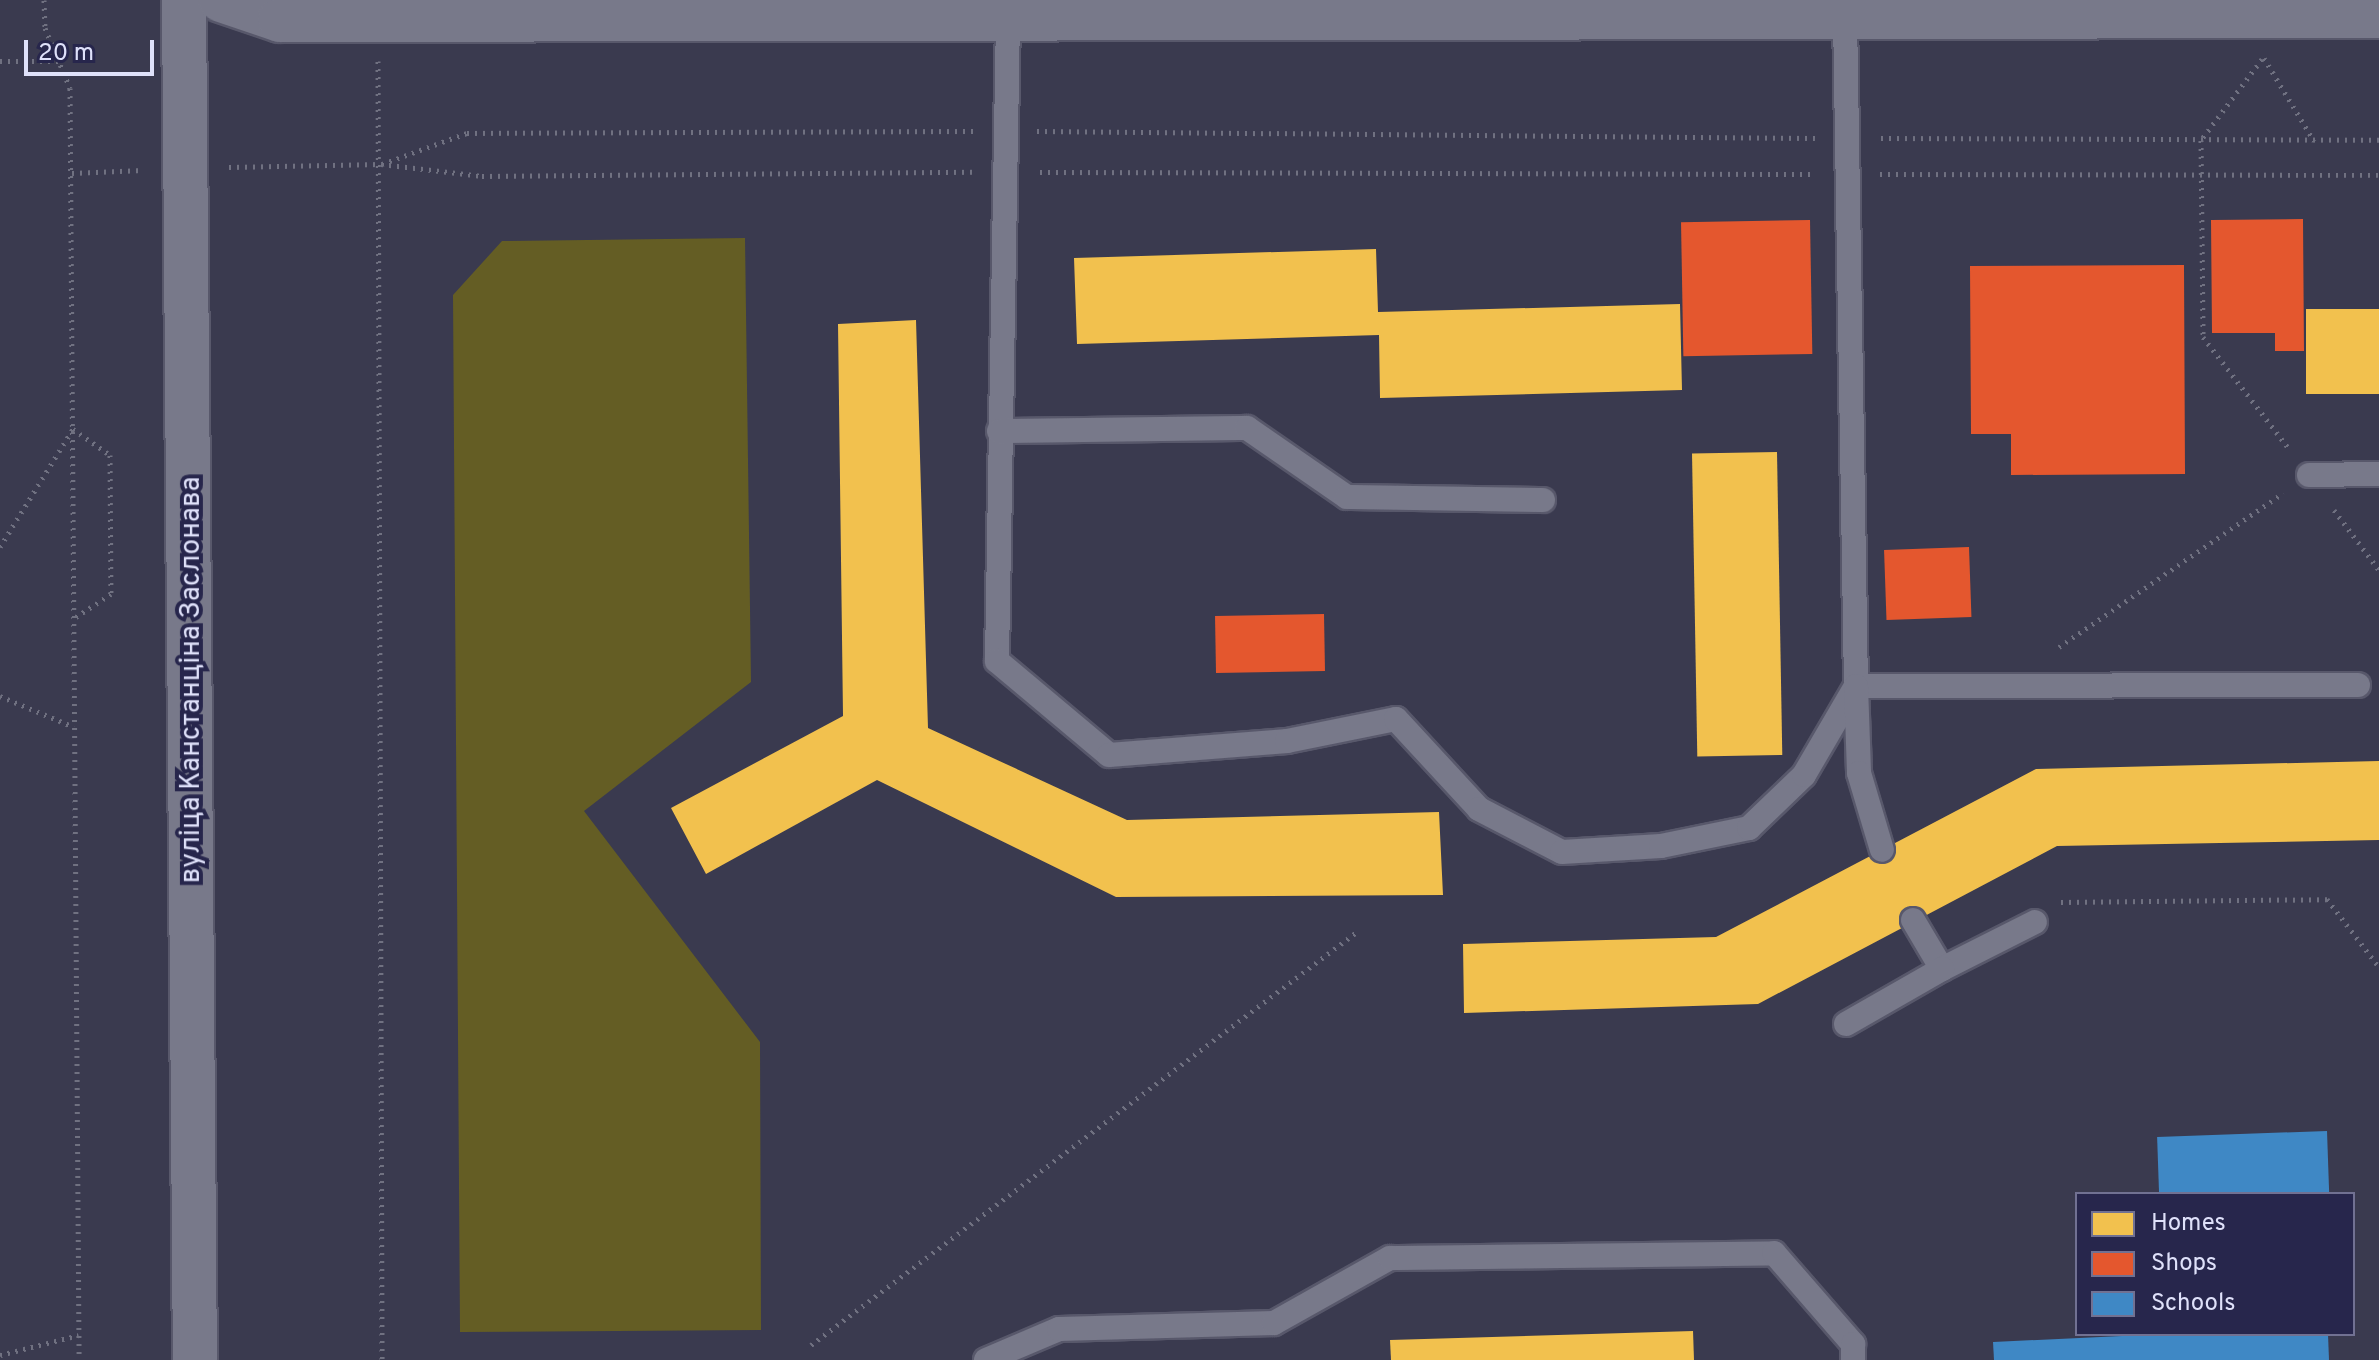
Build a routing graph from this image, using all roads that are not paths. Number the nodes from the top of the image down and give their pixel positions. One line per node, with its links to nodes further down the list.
1 (184, 0): 17 (main road, вуліца Канстанціна Заслонава)
2 (221, 0): 5 (main road)
3 (1845, 16): 4 (main road); 5 (main road); 11 (lane)
4 (2379, 16)
5 (1008, 17): 6 (lane)
6 (999, 431): 9 (lane); 11 (lane)
7 (2379, 474): 8 (lane)
8 (2309, 475)
9 (1543, 500)
10 (2358, 685): 11 (lane)
11 (1856, 686): 12 (lane)
12 (1882, 850)
13 (2040, 912): 15 (lane)
14 (1913, 920): 15 (lane)
15 (1942, 969): 16 (lane)
16 (1846, 1024)
17 (195, 1360)
18 (986, 1360): 19 (lane)
19 (1853, 1360)

